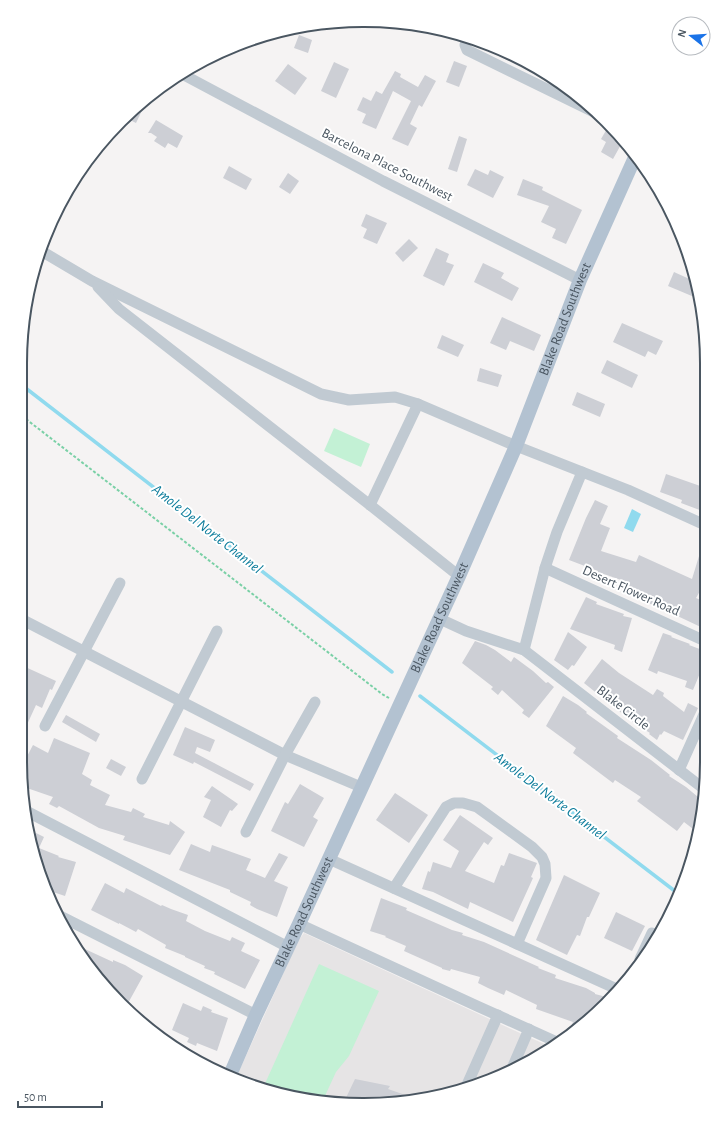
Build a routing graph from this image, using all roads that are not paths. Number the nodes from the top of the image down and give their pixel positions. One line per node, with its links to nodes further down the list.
1 (465, 45): 3 (street)
2 (188, 77): 6 (street, Barcelona Place Southwest)
3 (575, 103)
4 (633, 163): 6 (main road, Blake Road Southwest)
5 (46, 254): 7 (street)
6 (580, 280): 9 (main road, Blake Road Southwest)
7 (92, 281): 8 (street); 11 (street)
8 (418, 404): 9 (street); 11 (street)
9 (516, 446): 10 (street); 14 (main road, Blake Road Southwest)
10 (582, 472): 12 (street); 13 (street)
11 (370, 505): 14 (street)
12 (700, 523)
13 (545, 568): 19 (street, Desert Flower Road); 20 (street)
14 (459, 576): 16 (main road, Blake Road Southwest)
15 (120, 583): 21 (street)
16 (440, 619): 20 (street, Blake Circle); 30 (main road, Blake Road Southwest)
17 (27, 622): 21 (street)
18 (217, 631): 22 (street)
19 (700, 639)
20 (524, 650): 27 (street, Blake Circle)
21 (85, 651): 22 (street); 25 (street)
22 (182, 701): 26 (street); 28 (street)
23 (315, 702): 26 (street)
24 (700, 721): 27 (street)
25 (45, 726)
26 (285, 755): 30 (street); 32 (street)
27 (679, 770): 29 (street, Blake Circle)
28 (142, 779)
29 (699, 785)
30 (361, 787): 33 (main road, Blake Road Southwest)
31 (31, 814): 40 (street)
32 (246, 832)
33 (329, 859): 34 (street); 36 (main road, Blake Road Southwest)
34 (394, 888): 39 (street); 39 (street)
35 (67, 919): 42 (street)
36 (299, 924): 40 (main road, Blake Road Southwest); 43 (street)
37 (652, 933): 38 (street)
38 (650, 938)
39 (517, 944): 41 (street)
40 (288, 947): 42 (main road, Blake Road Southwest)
41 (612, 987)
42 (256, 1015): 47 (main road, Blake Road Southwest)
43 (498, 1015): 44 (street); 48 (street)
44 (529, 1029): 45 (street); 46 (street)
45 (552, 1040)
46 (515, 1062)
47 (232, 1071)
48 (469, 1081)

